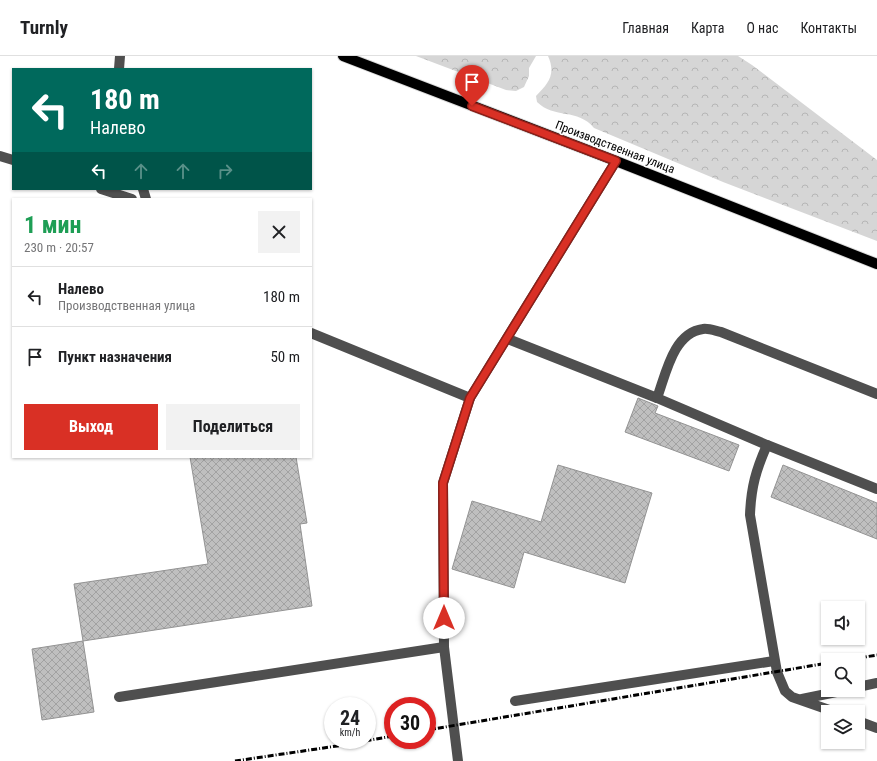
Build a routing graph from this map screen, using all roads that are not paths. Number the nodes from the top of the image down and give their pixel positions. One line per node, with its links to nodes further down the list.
1 (120, 56): 3 (street)
2 (343, 56): 6 (main road, Производственная улица)
3 (119, 68)
4 (0, 156): 5 (street)
5 (12, 160)
6 (616, 161): 9 (main road, Производственная улица); 11 (street)
7 (104, 190): 8 (street)
8 (129, 198)
9 (877, 264)
10 (312, 334): 13 (street)
11 (508, 339): 13 (street); 14 (street)
12 (877, 394): 14 (street)
13 (470, 398): 17 (street)
14 (657, 398): 15 (street)
15 (767, 445): 16 (street); 18 (street)
16 (877, 489)
17 (444, 647): 22 (street); 28 (street)
18 (774, 661): 23 (street); 24 (street)
19 (877, 683): 20 (street)
20 (865, 686)
21 (821, 696): 23 (street)
22 (119, 697)
23 (802, 700): 25 (street)
24 (515, 701)
25 (821, 707)
26 (865, 724): 27 (street)
27 (877, 728)
28 (458, 761)

